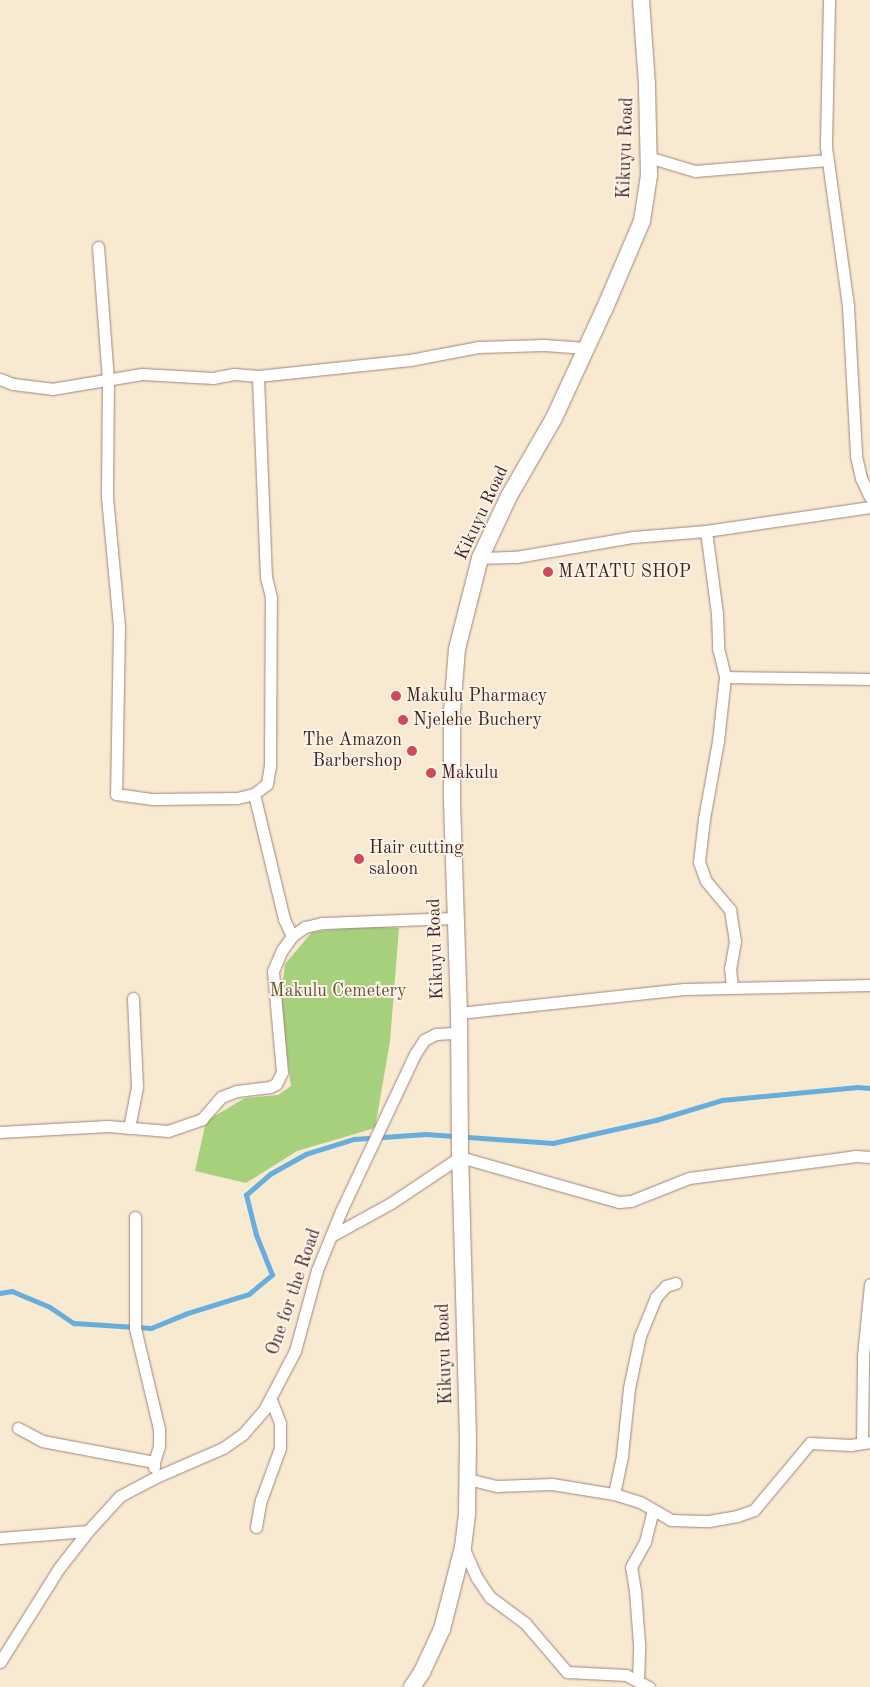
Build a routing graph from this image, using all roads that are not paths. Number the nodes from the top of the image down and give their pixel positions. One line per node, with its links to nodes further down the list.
1 (641, 0): 3 (main road, Kikuyu Road)
2 (829, 0): 4 (street)
3 (648, 158): 4 (street); 6 (main road, Kikuyu Road)
4 (828, 160): 10 (street)
5 (98, 247): 9 (street)
6 (586, 348): 7 (street); 13 (main road, Kikuyu Road)
7 (258, 376): 9 (street); 16 (street)
8 (0, 379): 9 (street)
9 (108, 379): 16 (street)
10 (870, 497)
11 (870, 507): 12 (street)
12 (706, 531): 13 (street); 14 (street)
13 (480, 558): 17 (main road, Kikuyu Road)
14 (725, 677): 15 (street); 20 (street)
15 (870, 678)
16 (254, 794): 18 (street)
17 (455, 918): 18 (street); 22 (main road, Kikuyu Road)
18 (292, 936): 24 (street)
19 (870, 985): 20 (street)
20 (732, 987): 22 (street)
21 (133, 998): 24 (street)
22 (459, 1013): 23 (main road, Kikuyu Road)
23 (458, 1033): 26 (main road, Kikuyu Road); 29 (street, One for the Road)
24 (129, 1128): 25 (street)
25 (0, 1132)
26 (460, 1151): 27 (street); 29 (street); 37 (main road, Kikuyu Road)
27 (870, 1157)
28 (135, 1217): 35 (street)
29 (331, 1236): 32 (street, One for the Road)
30 (676, 1283): 38 (street)
31 (870, 1284): 34 (street)
32 (271, 1400): 36 (street, One for the Road); 40 (street)
33 (18, 1428): 35 (street)
34 (866, 1443): 39 (street)
35 (154, 1462): 36 (street)
36 (156, 1476): 41 (street, One for the Road)
37 (468, 1480): 38 (street); 43 (main road, Kikuyu Road)
38 (614, 1494): 39 (street)
39 (653, 1510): 45 (street)
40 (256, 1527)
41 (88, 1531): 42 (street); 44 (street, One for the Road)
42 (0, 1538)
43 (463, 1547): 45 (street); 46 (main road, Kikuyu Road)
44 (0, 1662)
45 (638, 1681): 47 (street)
46 (412, 1687)
47 (649, 1687)

